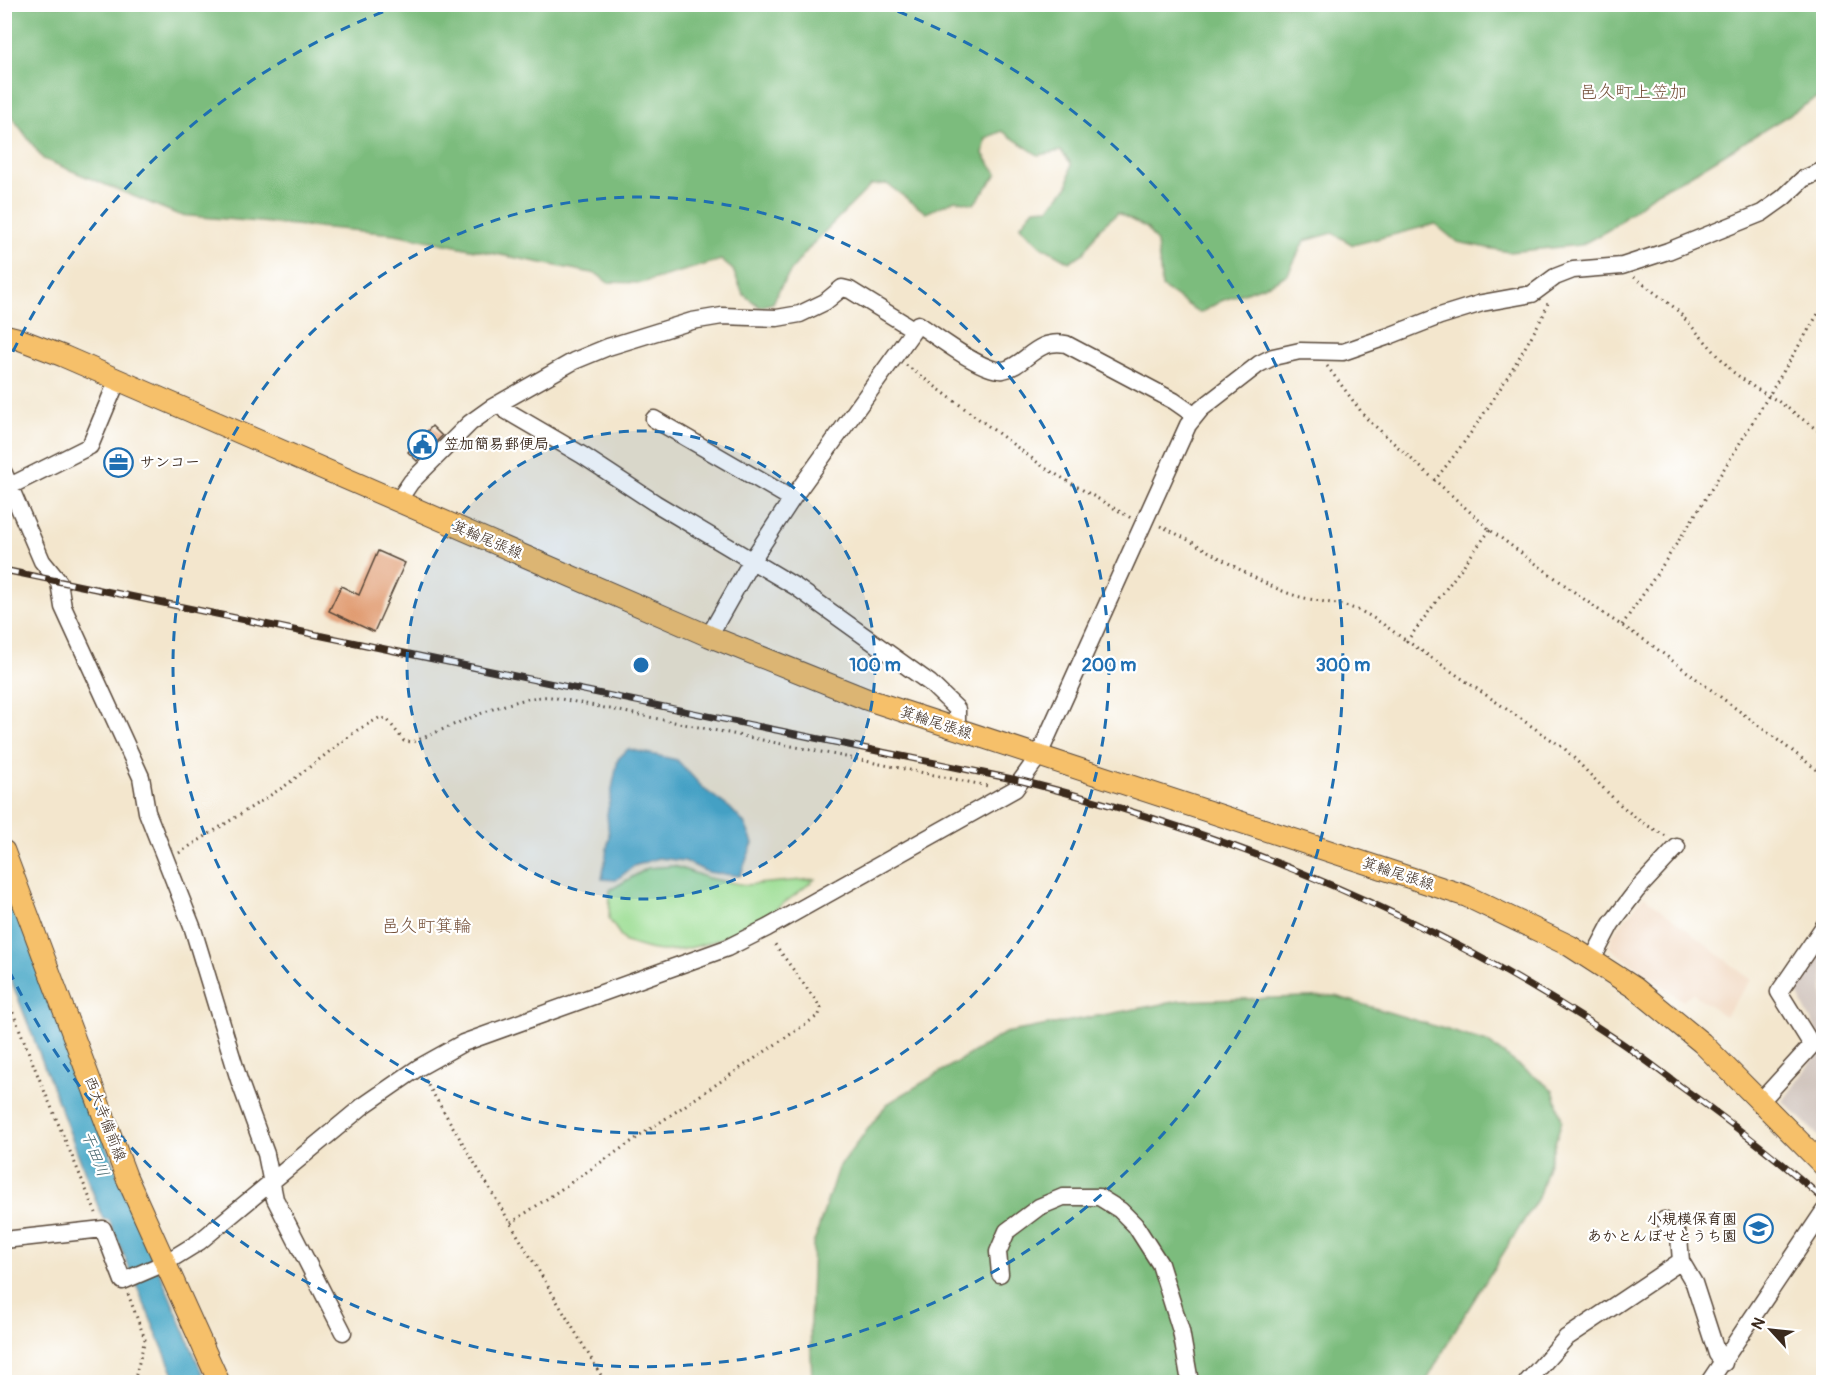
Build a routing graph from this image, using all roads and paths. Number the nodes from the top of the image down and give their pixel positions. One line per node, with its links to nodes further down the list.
1 (1822, 173): 2 (street)
2 (1622, 266): 3 (street); 10 (path)
3 (1542, 288): 7 (street); 16 (path)
4 (1824, 304): 10 (path)
5 (913, 329): 8 (street); 11 (street); 12 (street)
6 (4, 335): 9 (main road, 箕輪尾張線)
7 (1323, 353): 12 (street); 16 (path)
8 (895, 357): 17 (street); 19 (path)
9 (118, 379): 15 (street); 18 (main road, 箕輪尾張線)
10 (1768, 395): 14 (path); 22 (path)
11 (498, 404): 18 (street); 21 (street)
12 (1194, 415): 19 (street)
13 (654, 419): 17 (street)
14 (1824, 435)
15 (7, 480): 31 (street)
16 (1434, 481): 20 (path)
17 (792, 499): 21 (street)
18 (398, 501): 23 (main road, 箕輪尾張線)
19 (1145, 520): 24 (path); 26 (street)
20 (1490, 530): 22 (path); 24 (path)
21 (752, 560): 23 (street); 25 (street)
22 (1622, 626): 27 (path)
23 (709, 636): 25 (main road, 箕輪尾張線)
24 (1407, 641): 29 (path)
25 (953, 728): 26 (main road, 箕輪尾張線)
26 (1038, 757): 28 (street); 34 (main road, 箕輪尾張線)
27 (1824, 775)
28 (1005, 795): 31 (path); 33 (street)
29 (1677, 848): 34 (street)
30 (4, 851): 46 (main road, 西大寺備前線)
31 (168, 860): 39 (street)
32 (1824, 926): 37 (street)
33 (767, 928): 36 (street); 42 (path)
34 (1592, 960): 37 (main road, 箕輪尾張線)
35 (4, 990): 43 (path)
36 (418, 1068): 39 (street); 42 (path)
37 (1761, 1102): 38 (main road, 箕輪尾張線)
38 (1824, 1166)
39 (271, 1184): 46 (street); 49 (street)
40 (1824, 1211): 50 (street)
41 (1664, 1220): 45 (street)
42 (511, 1223): 53 (path)
43 (103, 1229): 44 (street); 48 (street)
44 (4, 1240)
45 (1681, 1261): 50 (street); 55 (street)
46 (162, 1264): 48 (street); 52 (main road, 西大寺備前線)
47 (1000, 1274): 54 (street)
48 (126, 1280): 51 (path)
49 (343, 1332)
50 (1724, 1363): 56 (street)
51 (134, 1383)
52 (219, 1383)
53 (605, 1383)
54 (1190, 1383)
55 (1527, 1383)
56 (1709, 1383)

